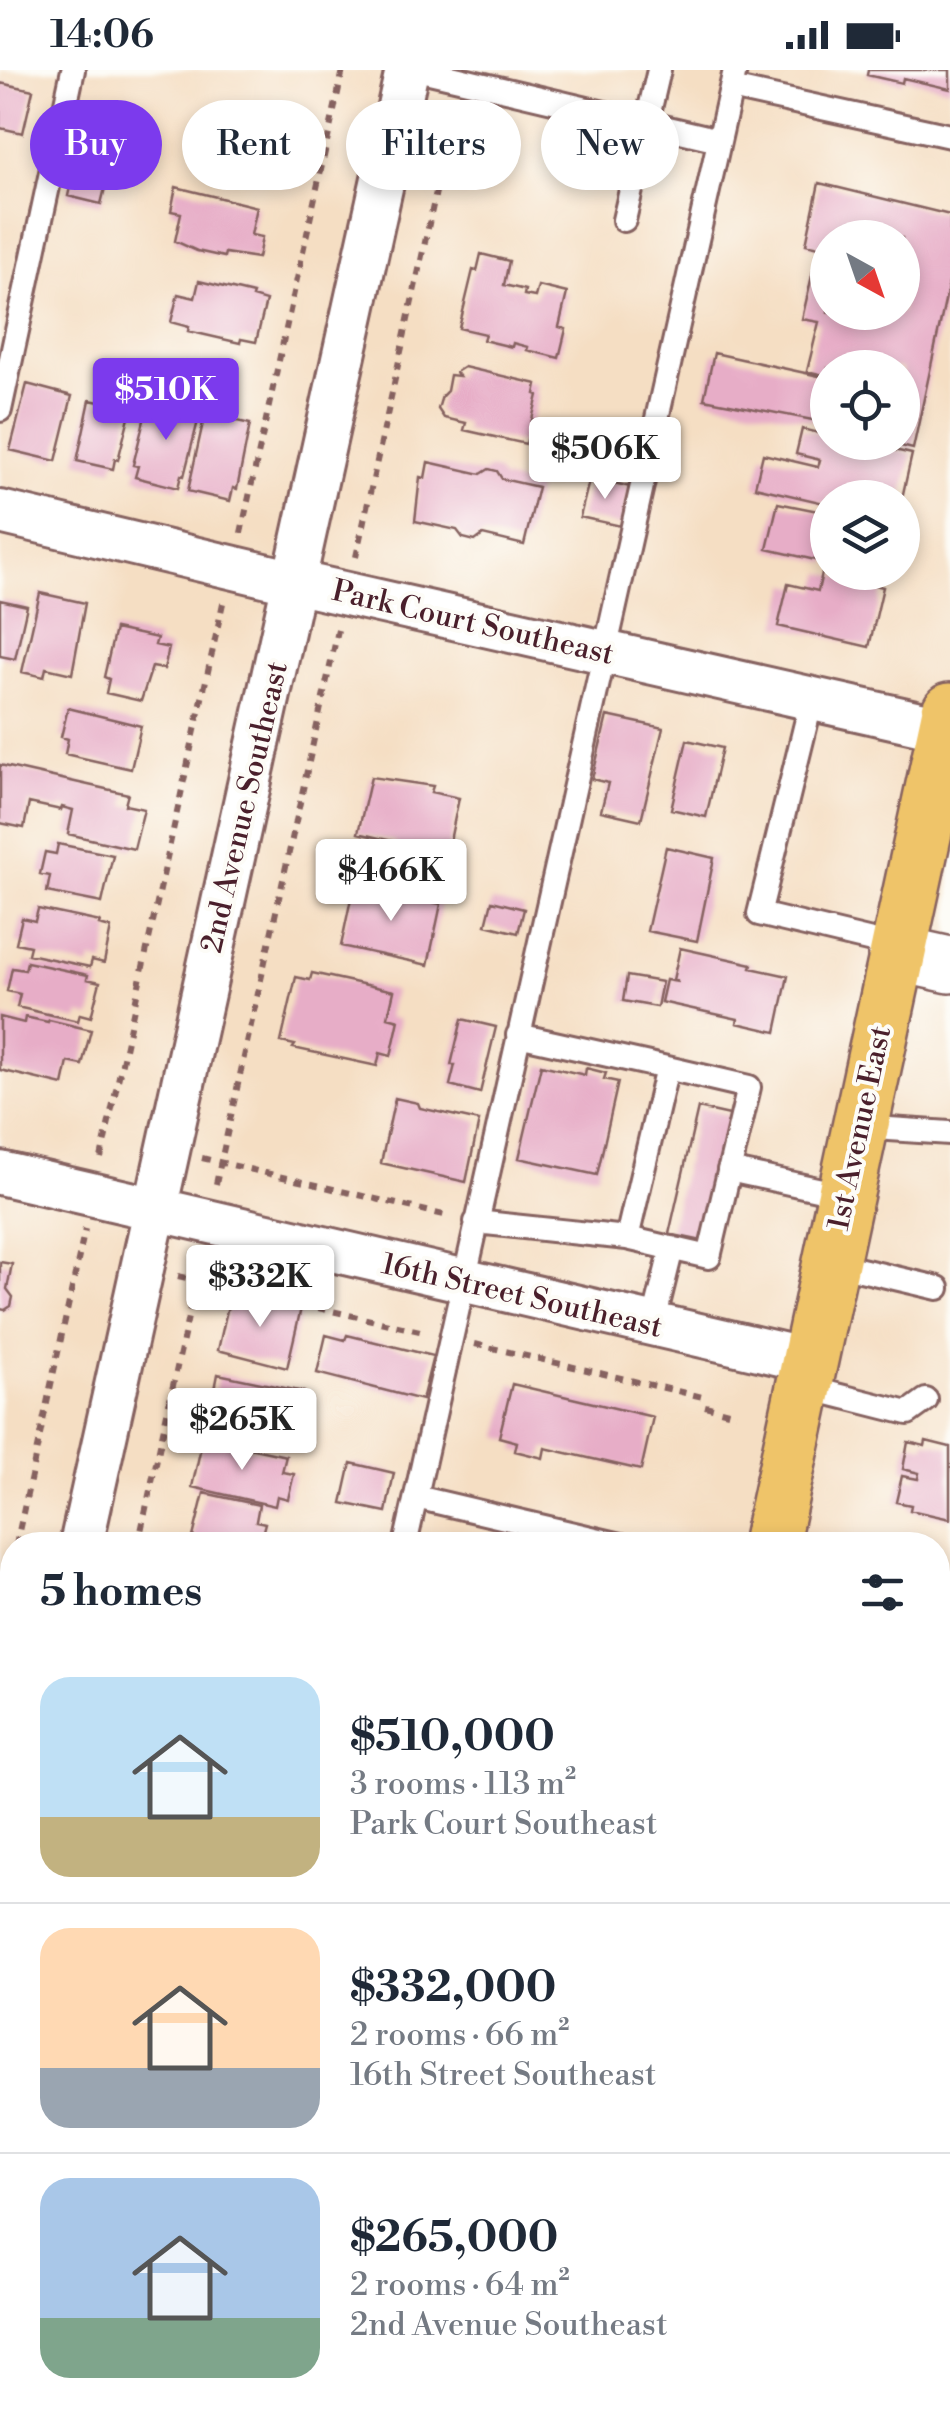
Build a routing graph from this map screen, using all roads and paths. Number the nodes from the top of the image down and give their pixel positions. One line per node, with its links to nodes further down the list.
1 (74, 70): 15 (lane)
2 (343, 70): 17 (path)
3 (407, 70): 19 (street, 2nd Avenue Southeast)
4 (422, 70): 6 (lane)
5 (658, 70): 9 (lane)
6 (461, 79): 8 (lane); 18 (path)
7 (733, 79): 11 (lane); 12 (lane)
8 (549, 100)
9 (651, 100)
10 (679, 131): 12 (lane)
11 (950, 136)
12 (720, 140): 22 (lane)
13 (631, 190): 14 (lane)
14 (624, 220)
15 (0, 410)
16 (0, 512): 19 (street, Park Court Southeast)
17 (240, 535)
18 (355, 563)
19 (294, 582): 22 (street, Park Court Southeast); 36 (street, 2nd Avenue Southeast)
20 (224, 597): 31 (path)
21 (340, 624): 34 (path)
22 (604, 652): 23 (street, Park Court Southeast); 27 (lane)
23 (812, 698): 24 (street, Park Court Southeast); 25 (lane)
24 (948, 720): 25 (main road, 1st Avenue East)
25 (896, 950): 26 (street); 29 (main road, 1st Avenue East)
26 (950, 965)
27 (518, 1035): 28 (lane); 38 (lane)
28 (667, 1068): 32 (lane); 39 (lane)
29 (859, 1127): 30 (lane); 35 (main road, 1st Avenue East)
30 (950, 1133)
31 (99, 1168)
32 (729, 1170): 35 (lane); 40 (lane)
33 (0, 1173): 36 (street, 16th Street Southeast)
34 (214, 1192)
35 (845, 1195): 42 (main road, 1st Avenue East)
36 (155, 1208): 45 (street, 16th Street Southeast); 54 (street, 2nd Avenue Southeast)
37 (86, 1222): 53 (path)
38 (476, 1222): 39 (lane); 45 (lane)
39 (627, 1238): 40 (lane)
40 (672, 1248): 47 (lane)
41 (203, 1252): 44 (path)
42 (831, 1262): 46 (lane); 48 (main road, 1st Avenue East)
43 (177, 1276): 44 (path)
44 (196, 1280): 55 (path)
45 (463, 1281): 47 (street, 16th Street Southeast); 52 (lane)
46 (938, 1288)
47 (652, 1325): 48 (street, 16th Street Southeast)
48 (808, 1374): 49 (lane); 58 (main road, 1st Avenue East)
49 (926, 1400)
50 (706, 1406): 51 (path)
51 (736, 1414)
52 (416, 1497): 56 (lane); 57 (lane)
53 (19, 1532)
54 (83, 1532)
55 (141, 1532)
56 (409, 1532)
57 (565, 1532)
58 (773, 1532)

